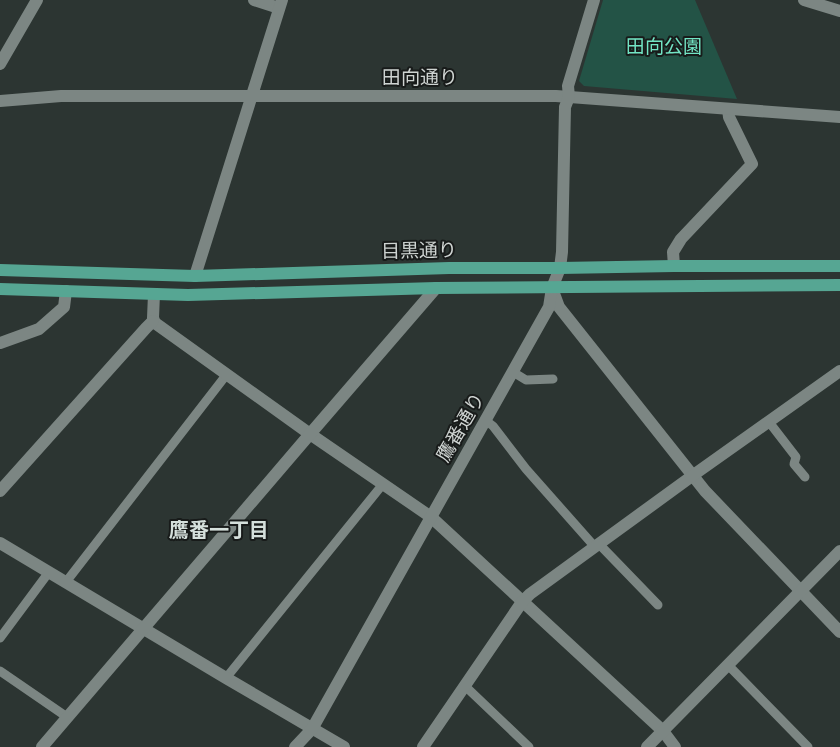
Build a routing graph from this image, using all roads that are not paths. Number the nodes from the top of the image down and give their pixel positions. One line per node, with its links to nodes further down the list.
1 (37, 0): 7 (street)
2 (254, 0): 5 (street)
3 (594, 0): 9 (street, 鷹番通り)
4 (804, 0): 6 (street)
5 (280, 4): 8 (street)
6 (840, 11)
7 (0, 64)
8 (251, 95): 9 (street, 田向通り); 10 (street, 田向通り); 17 (street)
9 (569, 97): 11 (street, 田向通り); 15 (street, 鷹番通り)
10 (0, 101)
11 (728, 109): 12 (street, 田向通り); 13 (street)
12 (840, 117)
13 (674, 266): 14 (main road, 目黒通り); 15 (main road, 目黒通り)
14 (840, 266)
15 (560, 268): 17 (main road, 目黒通り); 20 (street, 鷹番通り)
16 (0, 270): 17 (main road, 目黒通り)
17 (195, 276)
18 (840, 285): 20 (main road, 目黒通り)
19 (436, 288): 20 (main road, 目黒通り); 23 (main road, 目黒通り); 32 (street)
20 (552, 288): 27 (street, 鷹番通り); 33 (street)
21 (0, 289): 22 (main road, 目黒通り)
22 (66, 291): 23 (main road, 目黒通り); 25 (street)
23 (154, 294): 24 (street)
24 (153, 321): 28 (street); 36 (street)
25 (0, 344)
26 (840, 371): 31 (street)
27 (513, 372): 29 (lane); 30 (street, 鷹番通り)
28 (227, 374): 32 (street); 42 (lane)
29 (553, 379)
30 (485, 420): 37 (street, 鷹番通り); 39 (lane)
31 (768, 422): 33 (street); 34 (lane)
32 (310, 434): 35 (street); 46 (street)
33 (693, 476): 39 (street); 43 (street)
34 (805, 477)
35 (383, 484): 37 (street); 51 (lane)
36 (0, 490)
37 (431, 517): 44 (street); 54 (street, 鷹番通り)
38 (0, 543): 41 (street)
39 (597, 546): 44 (street); 45 (lane)
40 (840, 551): 43 (street)
41 (49, 572): 42 (street); 48 (lane)
42 (66, 582): 46 (street)
43 (800, 591): 47 (street); 49 (street)
44 (522, 602): 52 (street); 55 (street)
45 (658, 605)
46 (143, 629): 51 (street); 53 (street)
47 (840, 632)
48 (0, 638)
49 (728, 665): 55 (street); 63 (lane)
50 (0, 671): 53 (lane)
51 (226, 678): 54 (street)
52 (465, 686): 59 (street); 60 (lane)
53 (67, 717): 56 (street)
54 (312, 729): 57 (street, 鷹番通り); 58 (street)
55 (662, 731): 61 (street); 62 (street)
56 (42, 747)
57 (295, 747)
58 (344, 747)
59 (423, 747)
60 (529, 747)
61 (647, 747)
62 (675, 747)
63 (808, 747)

